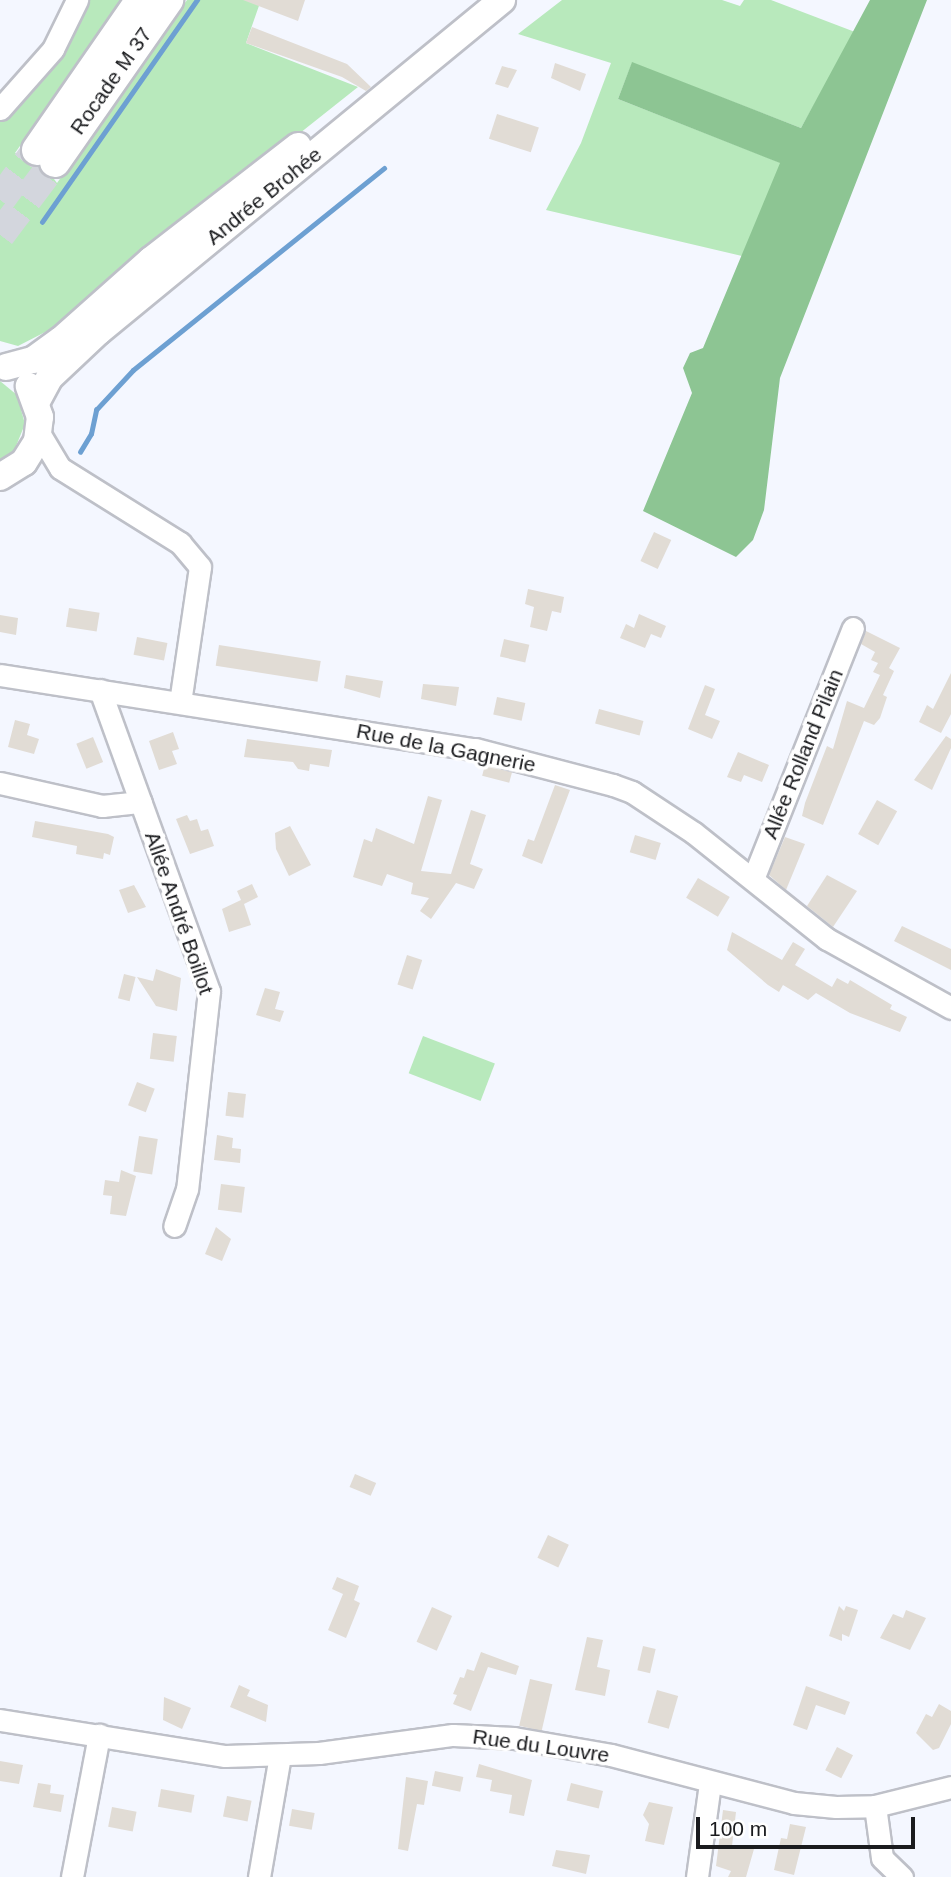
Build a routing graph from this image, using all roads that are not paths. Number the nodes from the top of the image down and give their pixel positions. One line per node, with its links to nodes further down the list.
1 (77, 0): 6 (street)
2 (141, 0): 3 (highway, Rocade M 37)
3 (167, 0)
4 (478, 0): 7 (main road, Andrée Brohée)
5 (502, 0): 8 (main road, Andrée Brohée)
6 (0, 109)
7 (3, 366): 8 (main road)
8 (37, 401): 9 (main road)
9 (39, 433): 10 (street); 11 (main road)
10 (66, 474): 11 (street); 15 (street)
11 (6, 475)
12 (853, 628): 18 (street, Allée Rolland Pilain)
13 (0, 675): 14 (street, Rue de la Gagnerie)
14 (100, 690): 15 (street, Rue de la Gagnerie); 17 (street, Allée André Boillot)
15 (180, 702): 18 (street, Rue de la Gagnerie)
16 (0, 783): 17 (street)
17 (141, 802): 20 (street, Allée André Boillot)
18 (753, 879): 19 (street, Rue de la Gagnerie)
19 (951, 1008)
20 (174, 1226)
21 (0, 1720): 22 (street, Rue du Louvre)
22 (99, 1735): 23 (street, Rue du Louvre); 27 (street)
23 (280, 1755): 24 (street, Rue du Louvre); 28 (street)
24 (710, 1783): 26 (street, Rue du Louvre); 29 (street)
25 (951, 1787): 26 (street, Rue du Louvre)
26 (875, 1806): 30 (street)
27 (72, 1877)
28 (259, 1877)
29 (697, 1877)
30 (902, 1877)

